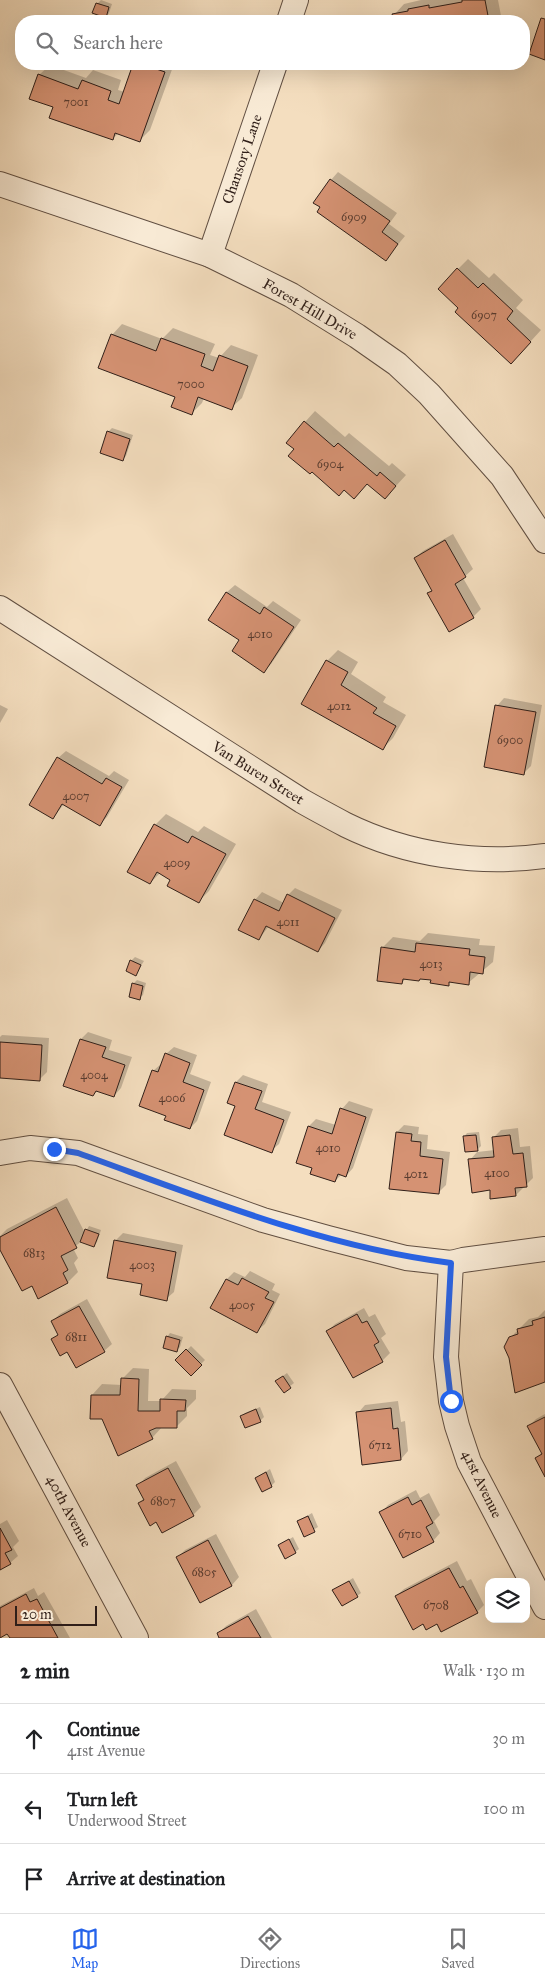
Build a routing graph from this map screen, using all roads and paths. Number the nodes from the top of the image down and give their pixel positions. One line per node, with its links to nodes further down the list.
1 (296, 0): 2 (street)
2 (291, 15)
3 (273, 70): 5 (street, Chansory Lane)
4 (0, 184): 5 (street, Forest Hill Drive)
5 (210, 255): 6 (street, Forest Hill Drive)
6 (545, 541)
7 (0, 608): 8 (street, Van Buren Street)
8 (545, 856)
9 (0, 1153): 11 (street)
10 (545, 1249): 11 (street)
11 (451, 1263): 13 (street, 41st Avenue)
12 (0, 1385): 14 (street, 40th Avenue)
13 (545, 1607)
14 (136, 1638)

